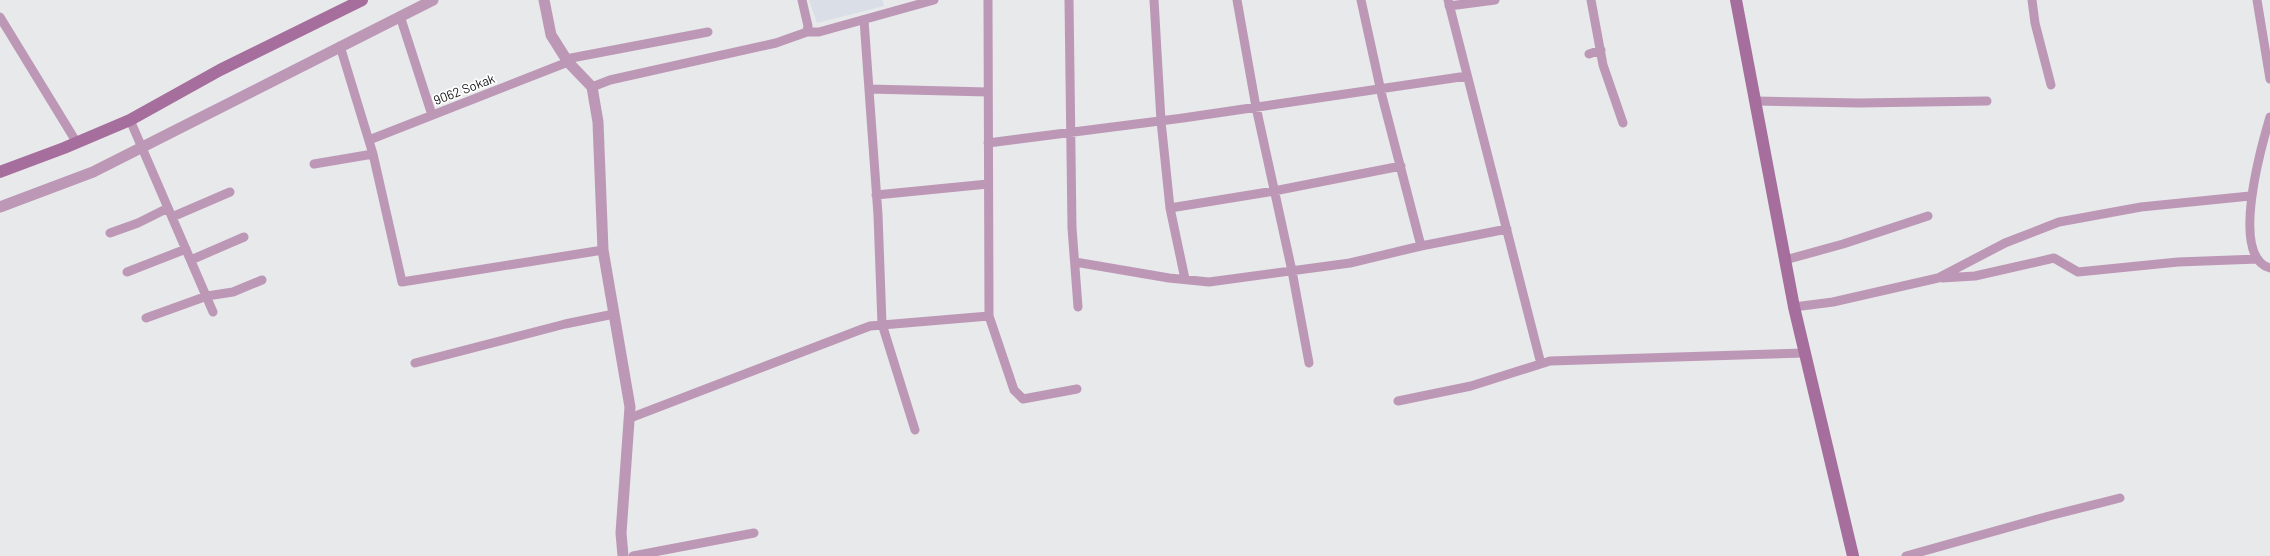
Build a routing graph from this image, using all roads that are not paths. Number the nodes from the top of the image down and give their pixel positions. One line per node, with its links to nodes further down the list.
1 (362, 0): 39 (main road)
2 (433, 0): 17 (street)
3 (544, 0): 26 (street)
4 (802, 0): 21 (street)
5 (934, 0): 19 (street)
6 (988, 0): 33 (street)
7 (1069, 0): 42 (street)
8 (1154, 0): 40 (street)
9 (1237, 0): 36 (street)
10 (1361, 0): 31 (street)
11 (1495, 0): 16 (street)
12 (1592, 0): 24 (street)
13 (1736, 0): 34 (main road)
14 (2032, 0): 29 (street)
15 (2257, 0): 23 (street)
16 (1448, 3): 27 (street)
17 (400, 16): 22 (street); 37 (street)
18 (0, 17): 44 (street)
19 (864, 20): 21 (street); 32 (street)
20 (708, 32): 26 (street, 9062 Sokak)
21 (807, 32): 30 (street)
22 (340, 46): 43 (street); 46 (street)
23 (2268, 48): 28 (street)
24 (1600, 50): 25 (street); 41 (street)
25 (1589, 54)
26 (567, 60): 30 (street); 37 (street, 9062 Sokak)
27 (1468, 76): 31 (street); 61 (street)
28 (2270, 79)
29 (2051, 86)
30 (592, 87): 66 (street)
31 (1381, 88): 36 (street); 49 (street)
32 (869, 89): 33 (street); 54 (street)
33 (988, 92): 45 (street)
34 (1755, 101): 35 (street); 69 (main road)
35 (1987, 101)
36 (1256, 107): 40 (street); 52 (street)
37 (432, 115): 43 (street, 9062 Sokak)
38 (2270, 117): 55 (street)
39 (130, 120): 44 (main road); 46 (street)
40 (1161, 121): 42 (street); 58 (street)
41 (1623, 123)
42 (1071, 133): 45 (street); 70 (street)
43 (369, 140): 47 (street)
44 (77, 143): 50 (main road)
45 (988, 143): 51 (street)
46 (142, 147): 56 (street); 57 (street)
47 (373, 154): 48 (street); 66 (street)
48 (314, 164)
49 (1401, 166): 52 (street); 64 (street)
50 (0, 172)
51 (988, 184): 54 (street); 82 (street)
52 (1274, 191): 58 (street); 72 (street)
53 (230, 192): 60 (street)
54 (876, 195): 84 (street)
55 (2250, 196): 67 (street); 74 (street)
56 (0, 207)
57 (168, 208): 60 (street); 62 (street)
58 (1170, 208): 76 (street)
59 (1928, 216): 69 (street)
60 (172, 217): 65 (street)
61 (1507, 229): 64 (street); 88 (street)
62 (110, 233)
63 (244, 237): 68 (street)
64 (1421, 246): 72 (street)
65 (186, 249): 68 (street); 73 (street)
66 (603, 250): 81 (street)
67 (2258, 259): 71 (street); 74 (street)
68 (191, 260): 77 (street)
69 (1785, 260): 79 (main road)
70 (1074, 262): 76 (street); 78 (street)
71 (2270, 268)
72 (1292, 270): 76 (street); 87 (street)
73 (127, 272)
74 (1938, 278): 79 (street)
75 (262, 280): 77 (street)
76 (1185, 280)
77 (207, 296): 80 (street); 83 (street)
78 (1078, 307)
79 (1794, 307): 85 (main road)
80 (214, 312)
81 (614, 314): 86 (street); 91 (street)
82 (989, 316): 84 (street); 89 (street)
83 (146, 318)
84 (882, 324): 91 (street); 92 (street)
85 (1804, 353): 88 (street); 97 (main road)
86 (415, 363)
87 (1309, 363)
88 (1541, 364): 90 (street)
89 (1077, 389)
90 (1398, 401)
91 (630, 418): 95 (street)
92 (915, 430)
93 (2120, 498): 98 (street)
94 (754, 533): 96 (street)
95 (623, 556)
96 (633, 556)
97 (1853, 556)
98 (1906, 556)

